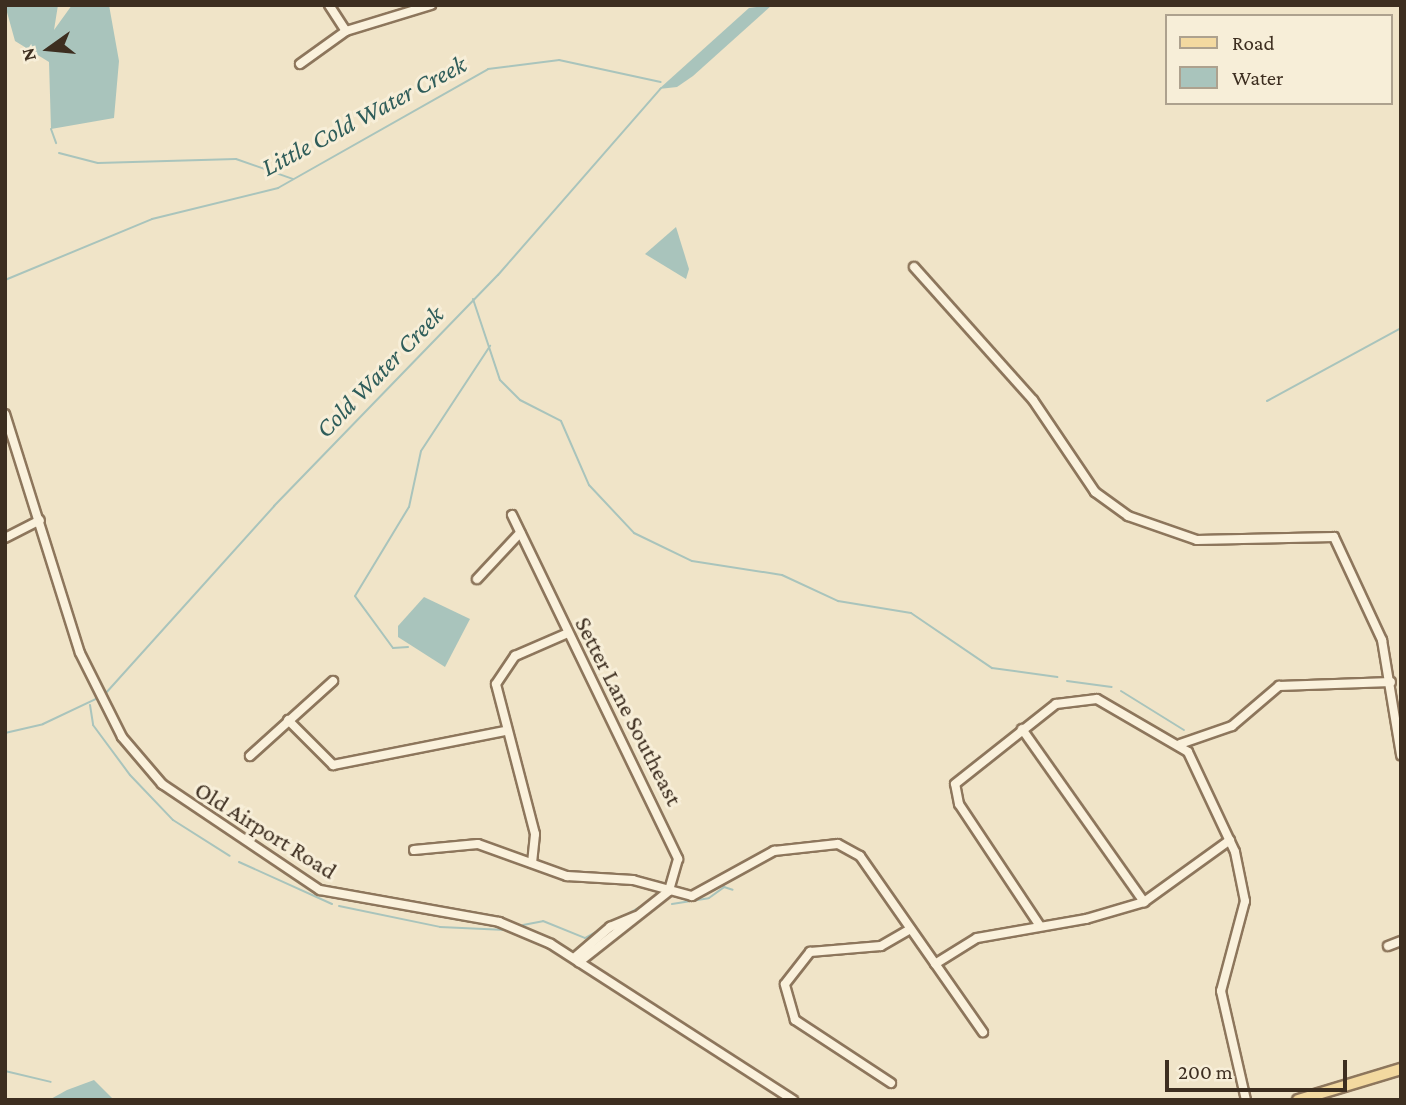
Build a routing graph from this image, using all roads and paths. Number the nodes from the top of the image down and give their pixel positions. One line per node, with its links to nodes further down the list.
1 (329, 5): 3 (street)
2 (431, 5): 3 (street)
3 (346, 32): 4 (street)
4 (300, 64)
5 (914, 267): 14 (street)
6 (5, 415): 8 (street, Old Airport Road)
7 (512, 515): 9 (street, Setter Lane Southeast)
8 (40, 520): 10 (street); 30 (street, Old Airport Road)
9 (520, 533): 11 (street); 12 (street, Setter Lane Southeast)
10 (5, 538)
11 (477, 579)
12 (568, 633): 17 (street); 24 (street, Setter Lane Southeast)
13 (333, 681): 15 (street)
14 (1391, 682): 18 (street); 19 (street)
15 (288, 720): 17 (street); 20 (street)
16 (1022, 729): 18 (street); 25 (street); 26 (street)
17 (504, 730): 23 (street)
18 (1180, 744): 21 (street)
19 (1401, 755)
20 (250, 756)
21 (1230, 840): 25 (street); 37 (street)
22 (414, 850): 23 (street)
23 (532, 863): 24 (street)
24 (669, 891): 27 (street); 30 (street)
25 (1144, 902): 26 (street)
26 (1040, 926): 31 (street)
27 (911, 929): 31 (street); 34 (street)
28 (1401, 941): 29 (street)
29 (1388, 946)
30 (576, 960): 36 (street, Old Airport Road)
31 (935, 964): 32 (street)
32 (982, 1032)
33 (1401, 1069): 35 (main road)
34 (891, 1083)
35 (1320, 1096): 38 (main road)
36 (793, 1100)
37 (1246, 1100)
38 (1298, 1100)

